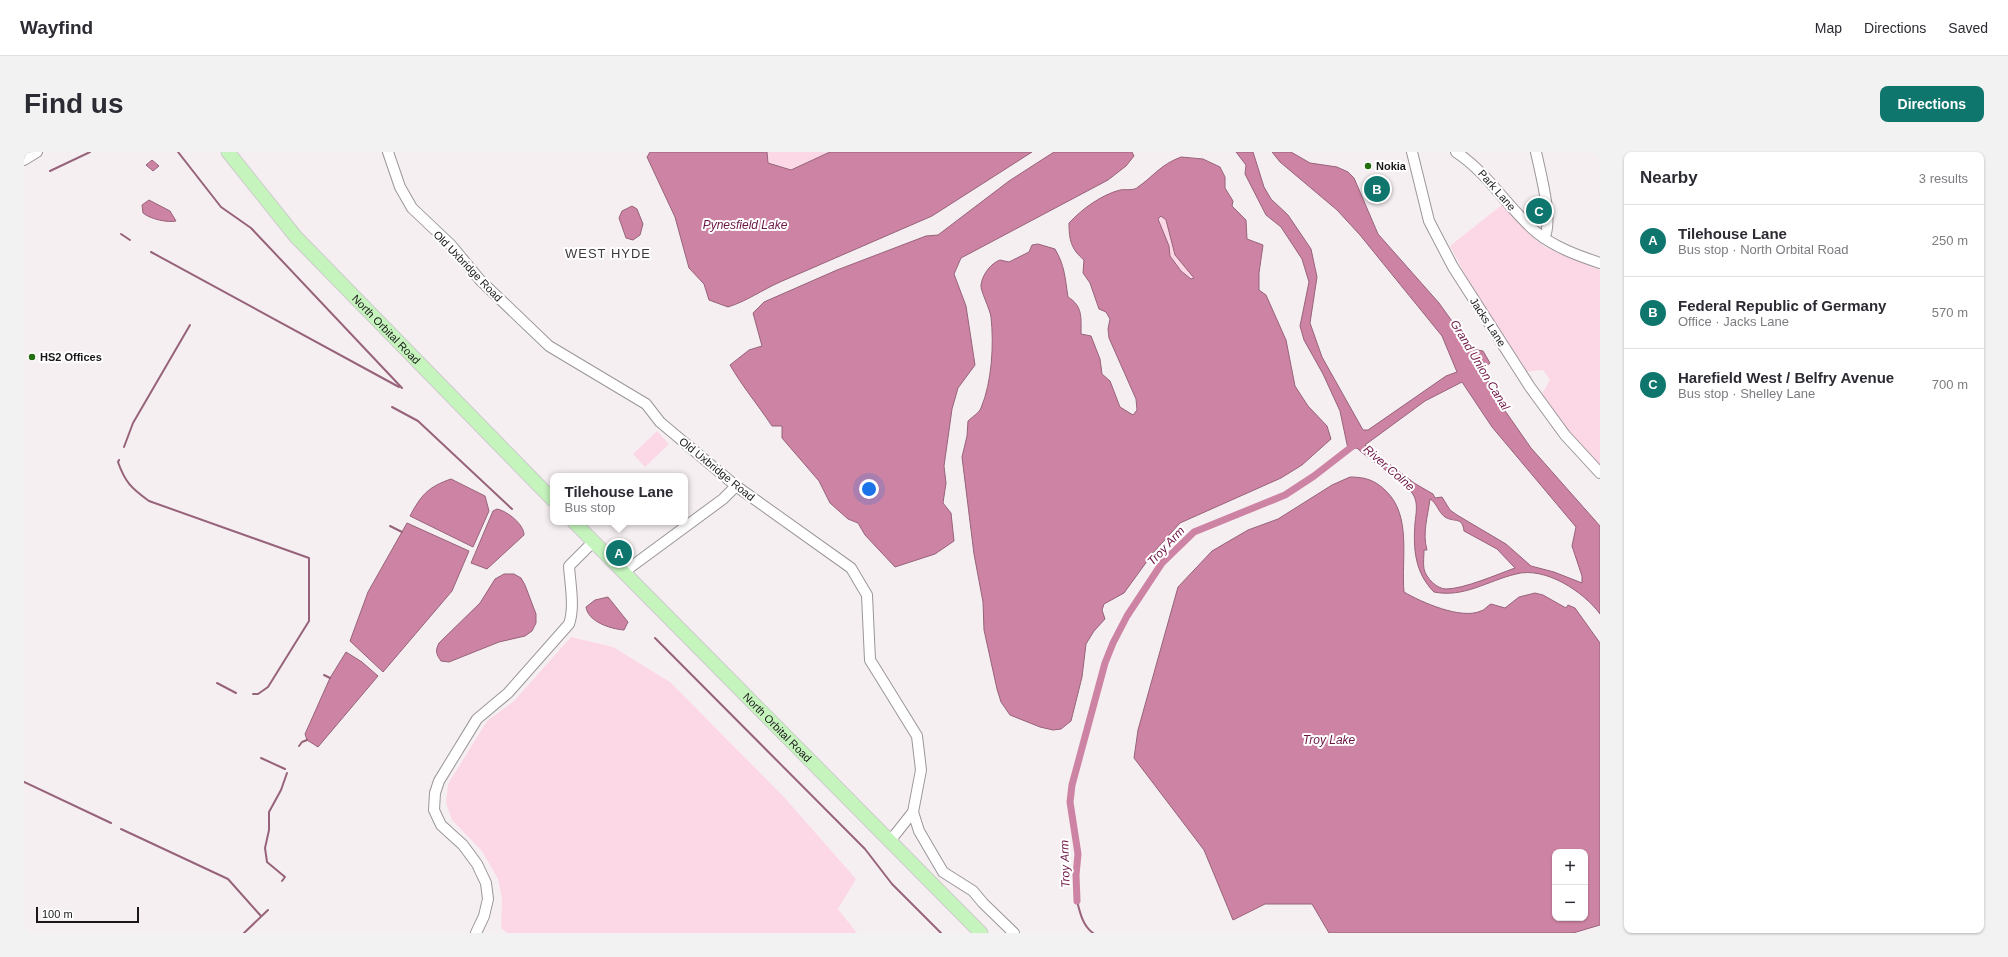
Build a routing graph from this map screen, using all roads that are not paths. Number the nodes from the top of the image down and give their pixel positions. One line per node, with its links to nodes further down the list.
1 (37, 152): 7 (street)
2 (228, 152): 12 (main road, North Orbital Road)
3 (388, 152): 11 (street, Old Uxbridge Road)
4 (1412, 152): 10 (street, Jacks Lane)
5 (1456, 152): 8 (street, Park Lane)
6 (1536, 152): 8 (street)
7 (24, 160)
8 (1544, 238): 9 (street, Park Lane)
9 (1600, 263)
10 (1600, 472)
11 (736, 486): 14 (street); 18 (street, Old Uxbridge Road)
12 (550, 497)
13 (577, 525): 16 (main road, North Orbital Road)
14 (688, 525)
15 (688, 525): 17 (street)
16 (593, 542): 17 (main road, North Orbital Road); 21 (street)
17 (624, 572): 20 (main road, North Orbital Road)
18 (913, 812): 19 (street); 20 (street, Old Uxbridge Road)
19 (919, 831): 20 (street); 23 (street)
20 (894, 836): 22 (main road, North Orbital Road)
21 (477, 931)
22 (980, 933)
23 (1014, 933)

